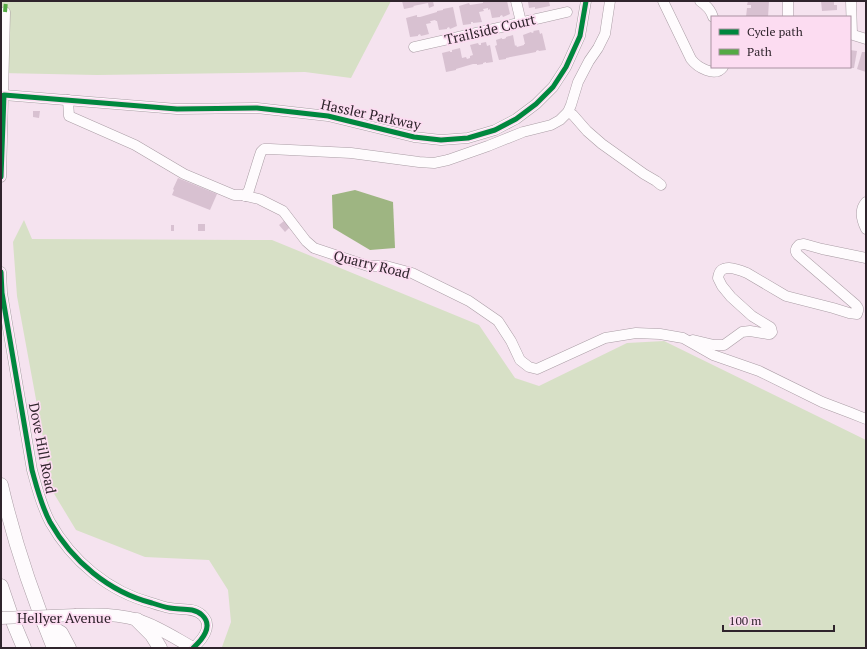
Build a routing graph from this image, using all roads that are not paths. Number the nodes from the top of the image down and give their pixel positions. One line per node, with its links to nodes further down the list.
1 (516, 1): 12 (street)
2 (586, 1): 18 (street, Hassler Parkway)
3 (610, 1): 19 (street)
4 (663, 1): 16 (street)
5 (700, 1): 10 (street)
6 (788, 1): 11 (street)
7 (851, 1): 13 (street)
8 (5, 12): 17 (street)
9 (567, 12): 12 (street, Trailside Court)
10 (713, 16)
11 (788, 16)
12 (521, 22): 15 (street, Trailside Court)
13 (851, 34): 14 (street)
14 (866, 38)
15 (414, 46)
16 (723, 68)
17 (4, 95): 18 (street, Hassler Parkway); 20 (street)
18 (68, 100): 22 (street, Quarry Road)
19 (568, 112): 21 (street); 22 (street)
20 (1, 178)
21 (661, 185)
22 (247, 193): 27 (street, Quarry Road)
23 (866, 202): 24 (street)
24 (866, 229)
25 (866, 258): 27 (street, Quarry Road)
26 (1, 272): 38 (street, Dove Hill Road)
27 (683, 338): 28 (street)
28 (866, 419)
29 (1, 486): 33 (highway)
30 (1, 586): 34 (highway)
31 (1, 618): 32 (main road, Hellyer Avenue, bridge)
32 (137, 620): 37 (highway); 38 (main road, Hellyer Avenue)
33 (44, 624): 35 (highway); 36 (highway)
34 (24, 648)
35 (54, 648)
36 (69, 648)
37 (160, 648)
38 (193, 648)

